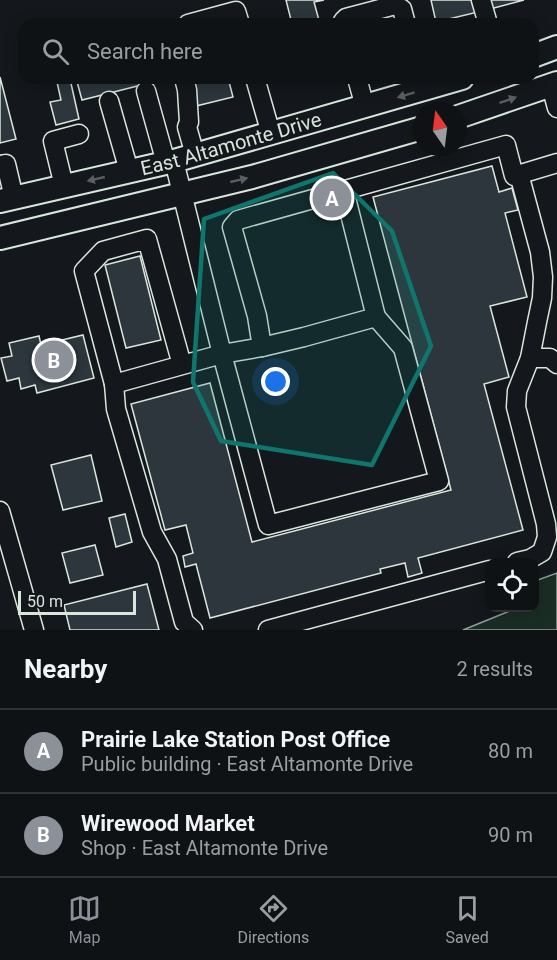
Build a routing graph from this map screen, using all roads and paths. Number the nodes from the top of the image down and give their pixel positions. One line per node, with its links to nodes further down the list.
1 (482, 0): 6 (street)
2 (210, 18): 3 (street)
3 (238, 18)
4 (346, 18): 5 (street)
5 (404, 18)
6 (486, 18)
7 (557, 47): 8 (main road)
8 (539, 54)
9 (555, 82): 17 (street); 18 (main road, one-way to 9)
10 (185, 84): 22 (street)
11 (262, 84): 21 (street)
12 (359, 84): 16 (street)
13 (442, 84): 16 (main road, East Altamonte Drive, one-way to 16)
14 (146, 91): 22 (street)
15 (109, 101): 25 (street)
16 (365, 107): 21 (main road, East Altamonte Drive)
17 (557, 108)
18 (467, 114)
19 (413, 131): 29 (main road, East Altamonte Drive, one-way to 19)
20 (79, 134): 27 (street)
21 (271, 134): 22 (main road, East Altamonte Drive)
22 (178, 160): 25 (main road, East Altamonte Drive); 29 (street)
23 (557, 163): 26 (street)
24 (0, 165): 30 (street)
25 (129, 171): 27 (main road, East Altamonte Drive, one-way to 27)
26 (519, 174): 28 (street); 35 (street)
27 (64, 186): 30 (main road, East Altamonte Drive)
28 (344, 190): 32 (street); 33 (street)
29 (182, 194): 31 (main road, East Altamonte Drive); 34 (street)
30 (5, 205)
31 (0, 238)
32 (376, 317): 33 (street); 34 (street)
33 (262, 347): 34 (street)
34 (222, 354): 37 (street)
35 (530, 358): 36 (street); 40 (street)
36 (557, 364)
37 (182, 365): 38 (street); 38 (street)
38 (114, 384): 44 (street)
39 (0, 511): 43 (street)
40 (552, 539): 41 (street)
41 (532, 558)
42 (485, 571): 45 (street)
43 (34, 630)
44 (193, 630)
45 (268, 630)

